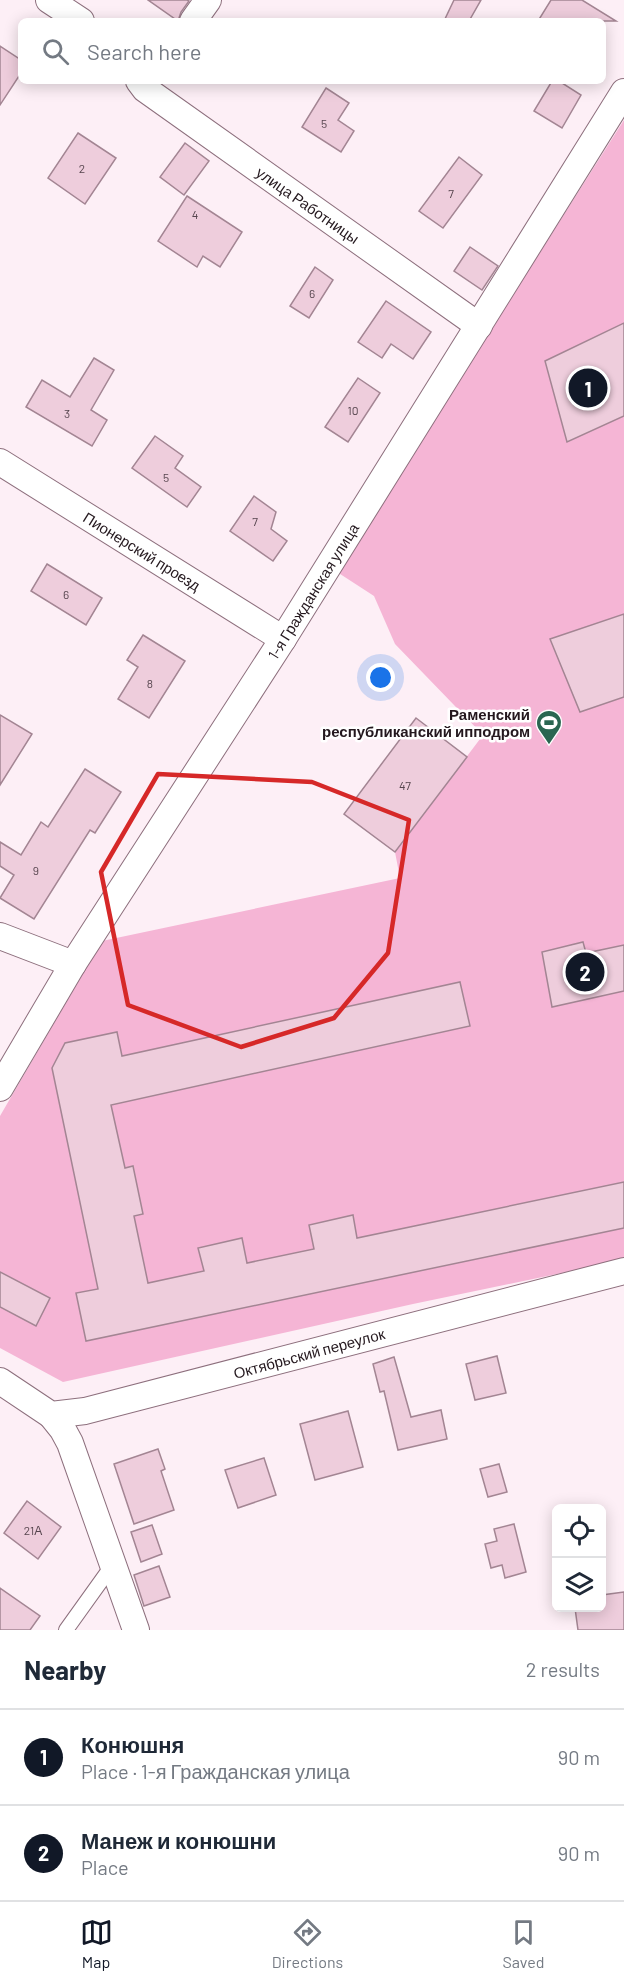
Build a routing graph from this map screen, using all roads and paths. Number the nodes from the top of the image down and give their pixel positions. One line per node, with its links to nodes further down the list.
1 (49, 0): 3 (street)
2 (208, 0): 4 (street)
3 (76, 18)
4 (195, 18)
5 (145, 84): 7 (street, улица Работницы)
6 (624, 92): 7 (street, 1-я Гражданская улица)
7 (479, 326): 9 (street, 1-я Гражданская улица)
8 (0, 462): 9 (street, Пионерский проезд)
9 (284, 639): 11 (street, 1-я Гражданская улица)
10 (0, 936): 11 (street)
11 (73, 964): 12 (street, 1-я Гражданская улица)
12 (0, 1088)
13 (624, 1271): 15 (street, Октябрьский переулок)
14 (0, 1381): 15 (street)
15 (51, 1415): 16 (street)
16 (114, 1563): 17 (lane); 18 (street)
17 (66, 1630)
18 (136, 1630)

